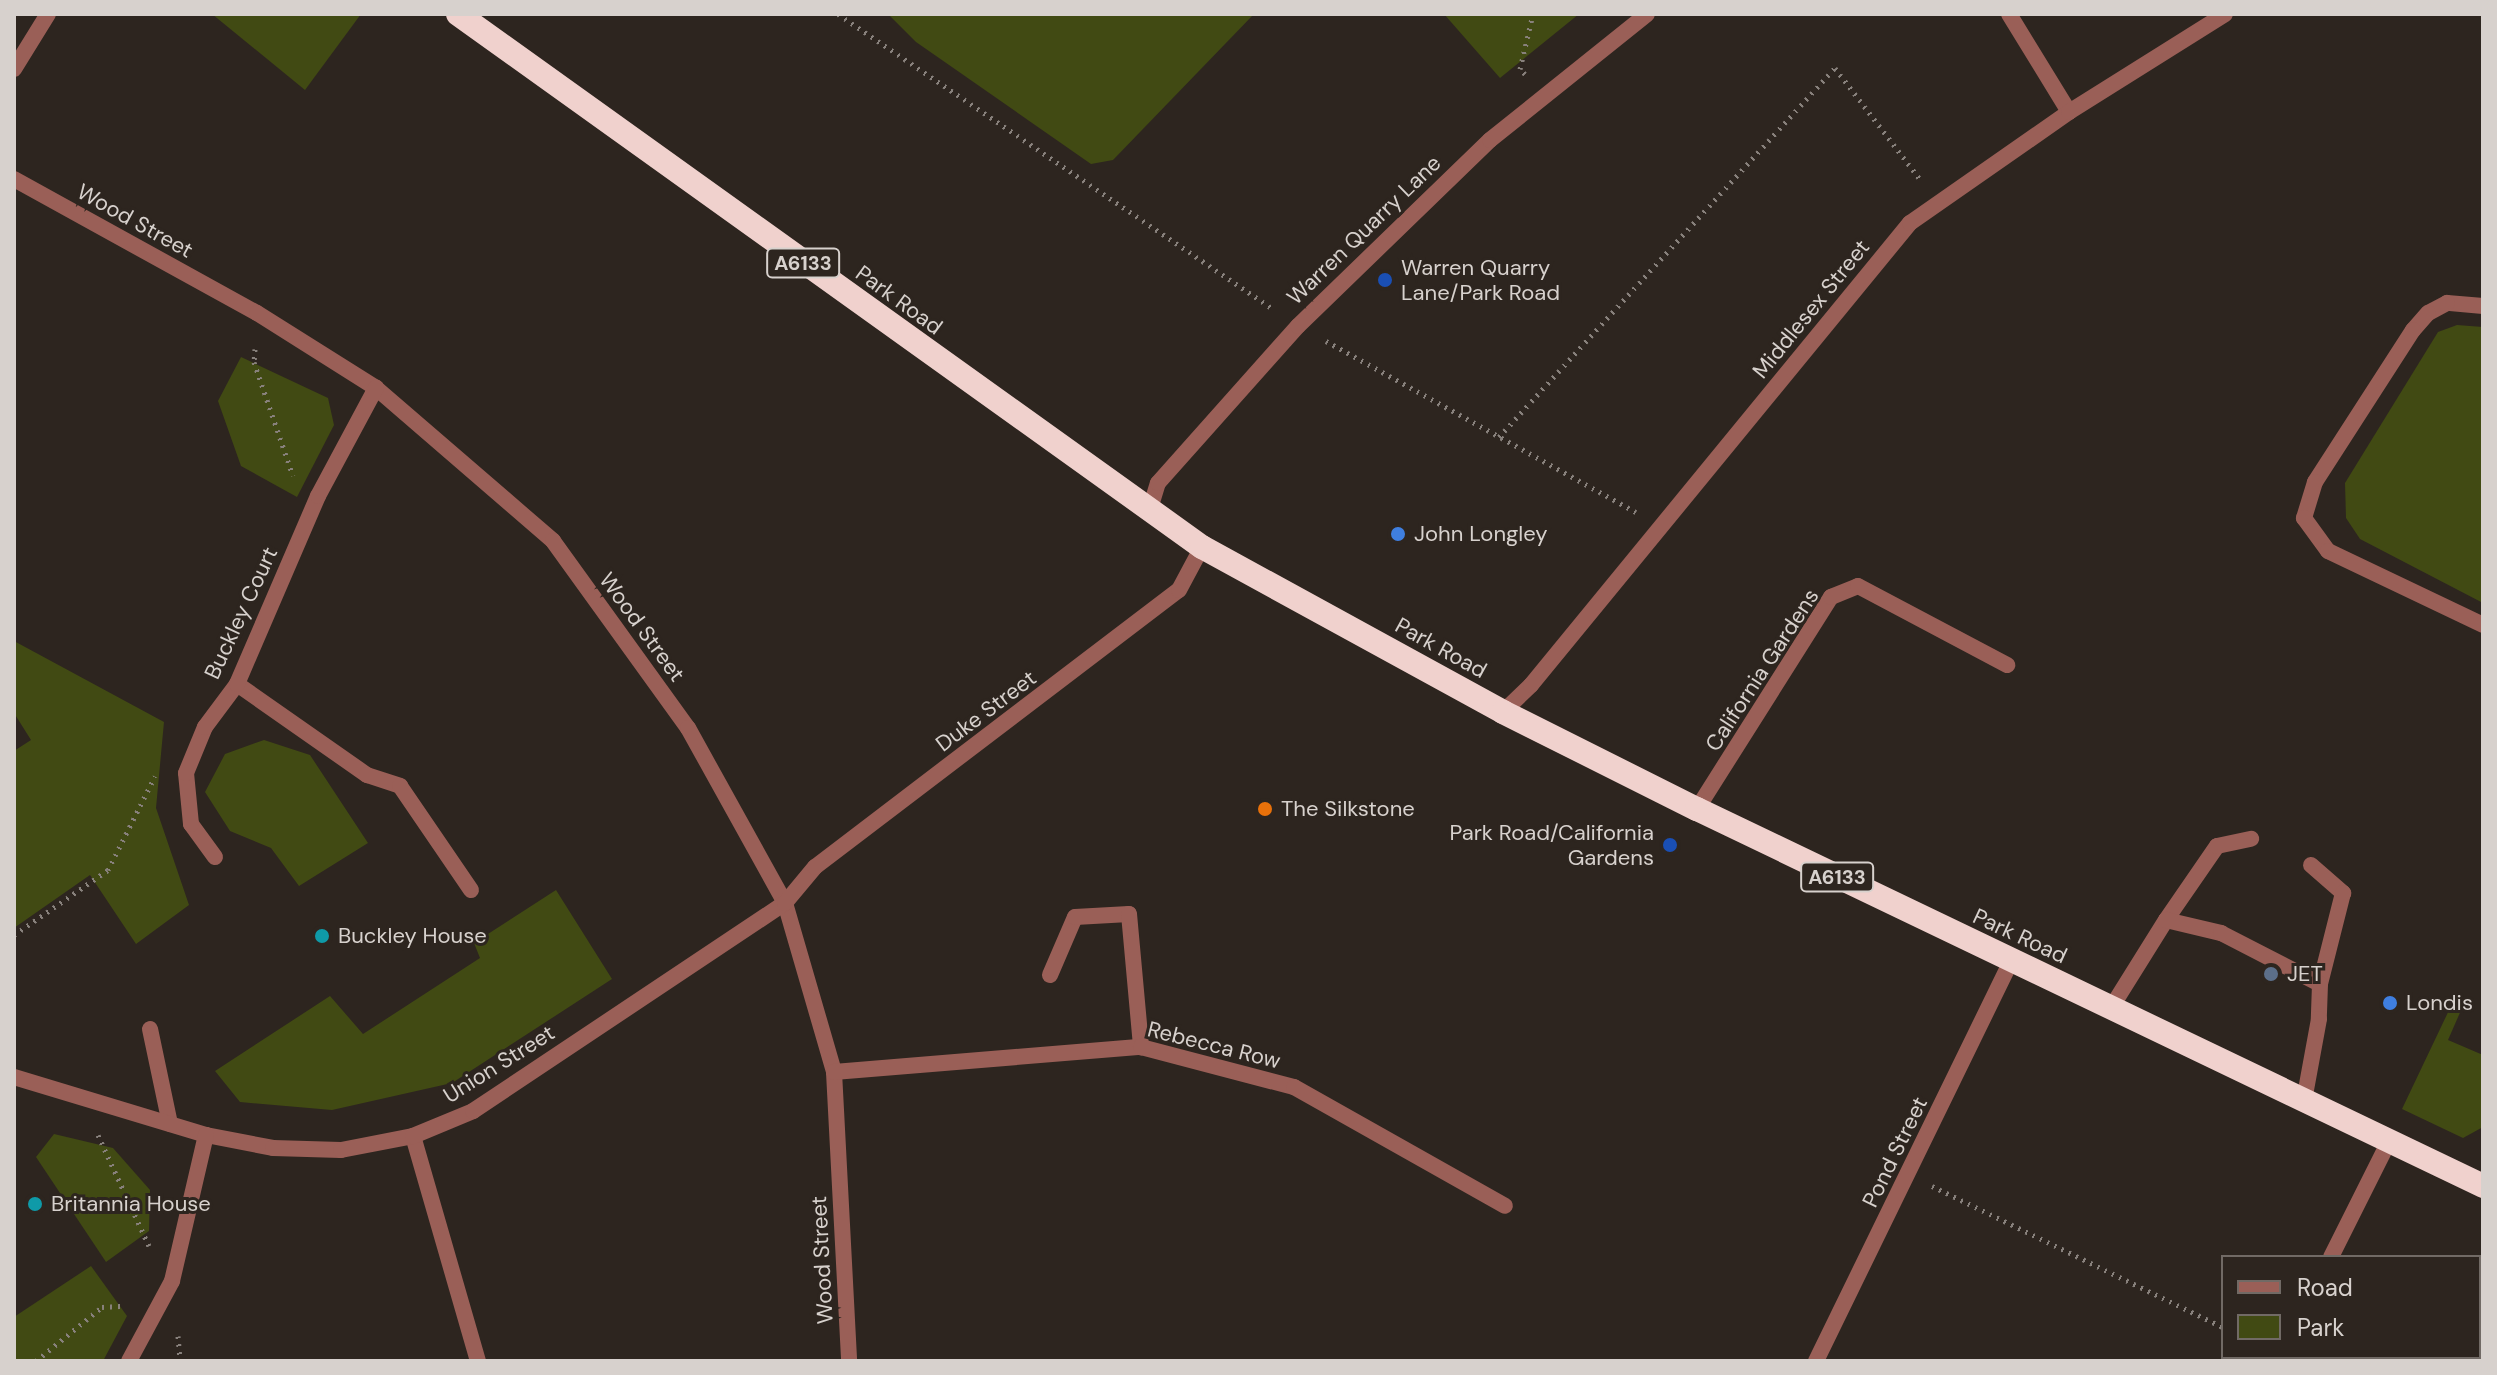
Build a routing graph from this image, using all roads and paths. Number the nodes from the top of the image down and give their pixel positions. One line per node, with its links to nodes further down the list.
1 (48, 14): 8 (street)
2 (458, 14): 19 (highway, Park Road / A6133)
3 (838, 14): 15 (path)
4 (1533, 14): 9 (path)
5 (1647, 14): 9 (street, Warren Quarry Lane)
6 (2009, 14): 10 (street)
7 (2225, 14): 10 (street, Middlesex Street)
8 (14, 69)
9 (1543, 95): 15 (street, Warren Quarry Lane)
10 (2069, 112): 12 (street, Middlesex Street)
11 (14, 179): 14 (street, Wood Street)
12 (1938, 203): 17 (path); 20 (street, Middlesex Street)
13 (2483, 306): 22 (street)
14 (257, 313): 16 (street, Wood Street); 18 (path)
15 (1298, 326): 17 (path); 19 (street, Warren Quarry Lane)
16 (376, 388): 18 (street, Buckley Court); 32 (street, Wood Street)
17 (1499, 437): 20 (path)
18 (318, 496): 24 (street, Buckley Court)
19 (1149, 512): 21 (highway, Park Road / A6133)
20 (1661, 526): 25 (street, Middlesex Street)
21 (1202, 547): 25 (highway, Park Road / A6133); 32 (street, Duke Street)
22 (2483, 625)
23 (2007, 665): 27 (street, California Gardens)
24 (237, 684): 29 (street, Buckley Court); 31 (street)
25 (1503, 712): 27 (highway, Park Road / A6133)
26 (161, 764): 34 (path)
27 (1697, 809): 35 (highway, Park Road / A6133)
28 (2251, 839): 33 (street)
29 (215, 857)
30 (2311, 865): 37 (street)
31 (471, 890)
32 (785, 903): 41 (street, Wood Street); 47 (street, Union Street)
33 (2166, 920): 37 (street); 38 (street)
34 (14, 935)
35 (2011, 961): 38 (highway, Park Road / A6133); 49 (street, Pond Street)
36 (1050, 975): 40 (street)
37 (2320, 984): 44 (street)
38 (2111, 1008): 44 (highway, Park Road / A6133)
39 (150, 1029): 45 (street)
40 (1141, 1047): 41 (street, Rebecca Row); 51 (street, Rebecca Row)
41 (834, 1072): 59 (street, Wood Street)
42 (14, 1077): 43 (street, Union Street)
43 (81, 1097): 45 (street, Union Street); 53 (path)
44 (2304, 1101): 48 (highway, Park Road / A6133)
45 (170, 1124): 46 (street, Union Street)
46 (206, 1135): 47 (street, Union Street); 53 (street)
47 (413, 1136): 58 (street)
48 (2389, 1141): 50 (highway, Park Road / A6133); 52 (street)
49 (1909, 1175): 55 (path); 60 (street, Pond Street)
50 (2483, 1186)
51 (1505, 1206)
52 (2332, 1255)
53 (172, 1281): 54 (street)
54 (161, 1303): 56 (path); 57 (street)
55 (2221, 1326)
56 (36, 1361)
57 (129, 1361)
58 (478, 1361)
59 (849, 1361)
60 (1816, 1361)

